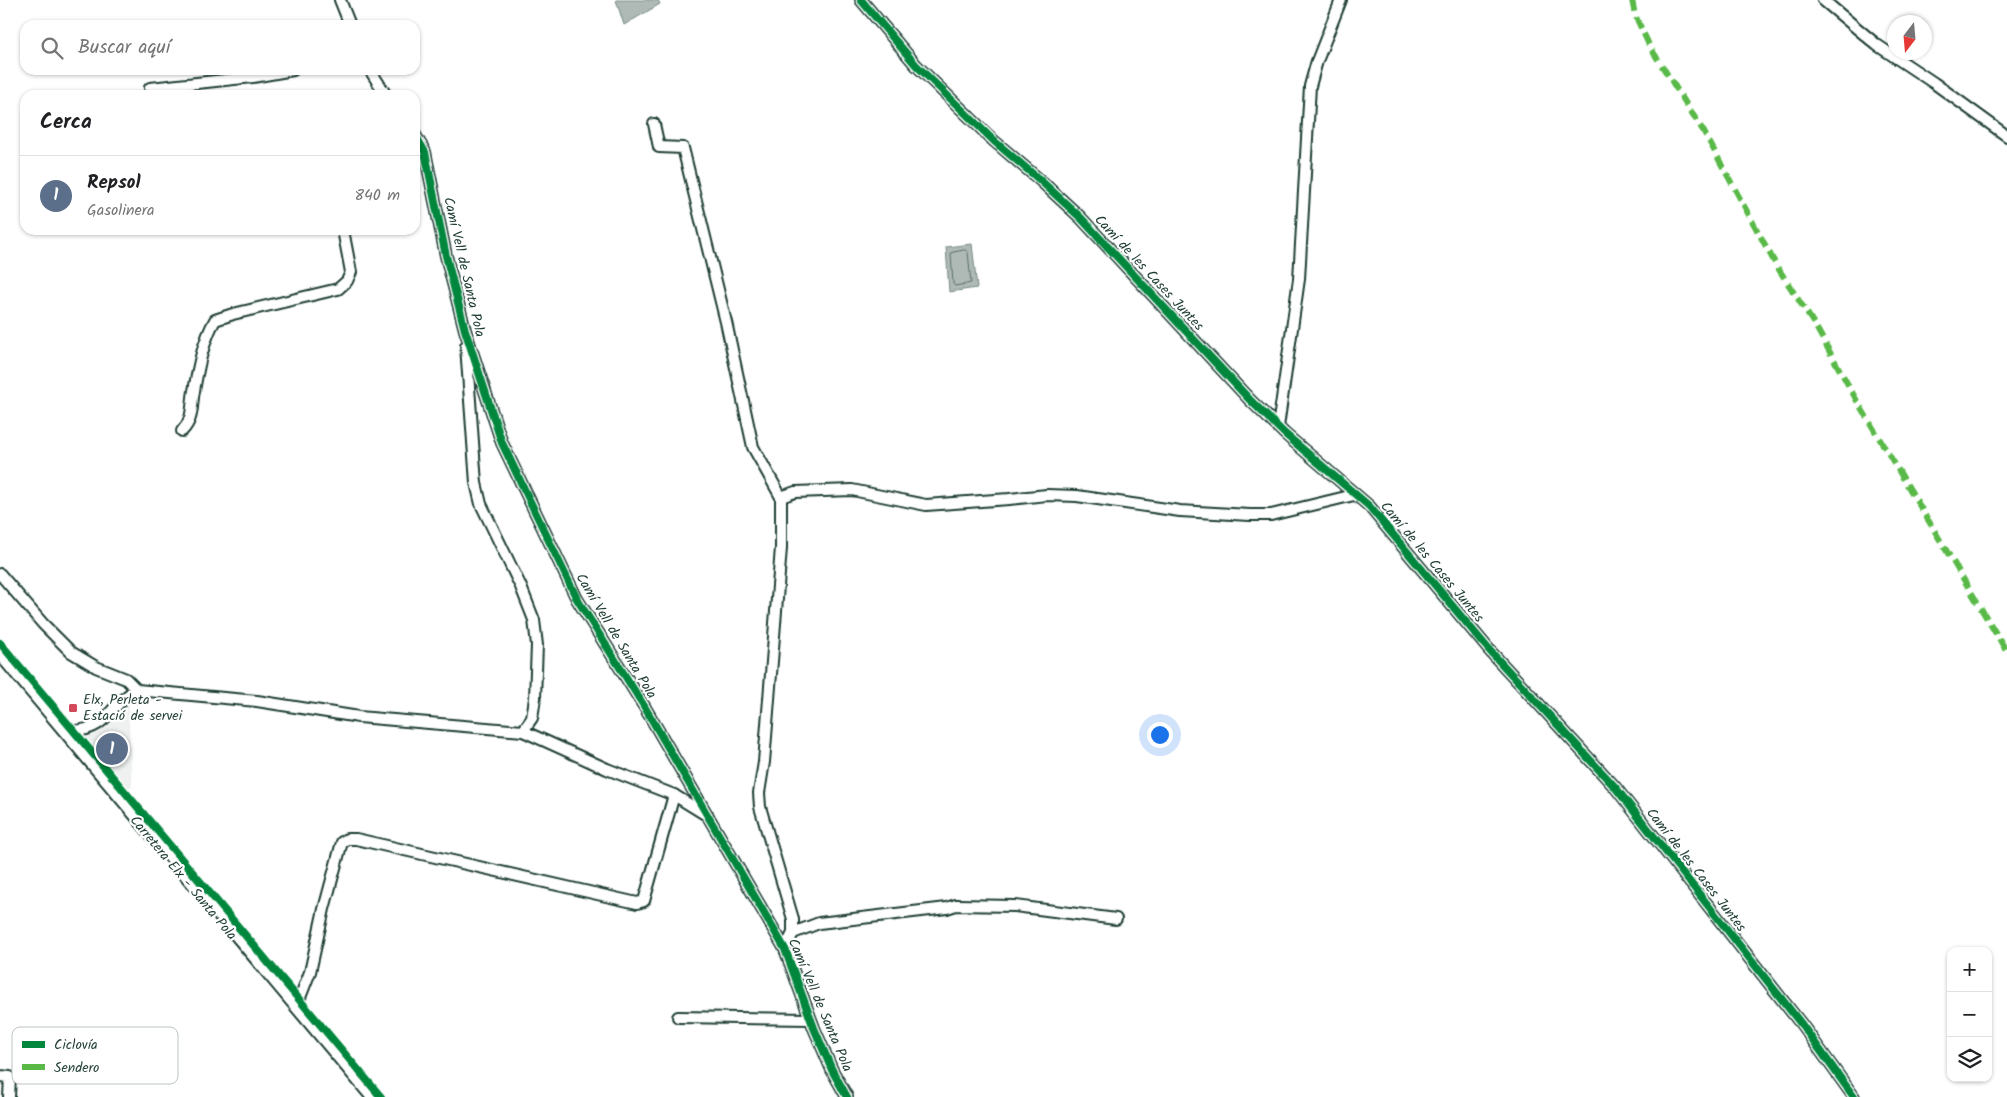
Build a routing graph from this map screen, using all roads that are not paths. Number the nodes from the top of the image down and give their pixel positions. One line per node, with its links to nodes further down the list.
1 (340, 0): 5 (street)
2 (861, 0): 15 (street, Camí de les Cases Juntes)
3 (1341, 0): 15 (street)
4 (1823, 0): 11 (street)
5 (348, 20)
6 (264, 75): 8 (street)
7 (373, 75): 9 (street)
8 (150, 88)
9 (383, 90)
10 (654, 124): 18 (street)
11 (2007, 136)
12 (420, 144): 14 (street, Camí Vell de Santa Pola)
13 (344, 235): 16 (street)
14 (465, 330): 24 (street); 26 (street, Camí Vell de Santa Pola)
15 (1278, 427): 17 (street, Camí de les Cases Juntes)
16 (182, 431)
17 (1354, 494): 18 (street); 38 (street, Camí de les Cases Juntes)
18 (781, 496): 28 (street)
19 (0, 574): 22 (street)
20 (0, 652): 30 (main road, Carretera Elx - Santa Pola)
21 (0, 660): 35 (main road, Carretera Elx - Santa Pola)
22 (137, 690): 23 (street); 24 (street)
23 (74, 730)
24 (522, 731): 25 (street)
25 (674, 795): 26 (street); 30 (street)
26 (709, 817): 29 (street, Camí Vell de Santa Pola)
27 (1116, 918): 28 (street)
28 (793, 933): 29 (street)
29 (784, 949): 32 (street, Camí Vell de Santa Pola)
30 (296, 1003): 36 (main road, Carretera Elx - Santa Pola)
31 (678, 1017): 32 (street)
32 (810, 1019): 37 (street, Camí Vell de Santa Pola)
33 (0, 1076): 34 (street)
34 (9, 1097)
35 (366, 1097)
36 (374, 1097)
37 (847, 1097)
38 (1854, 1097)

